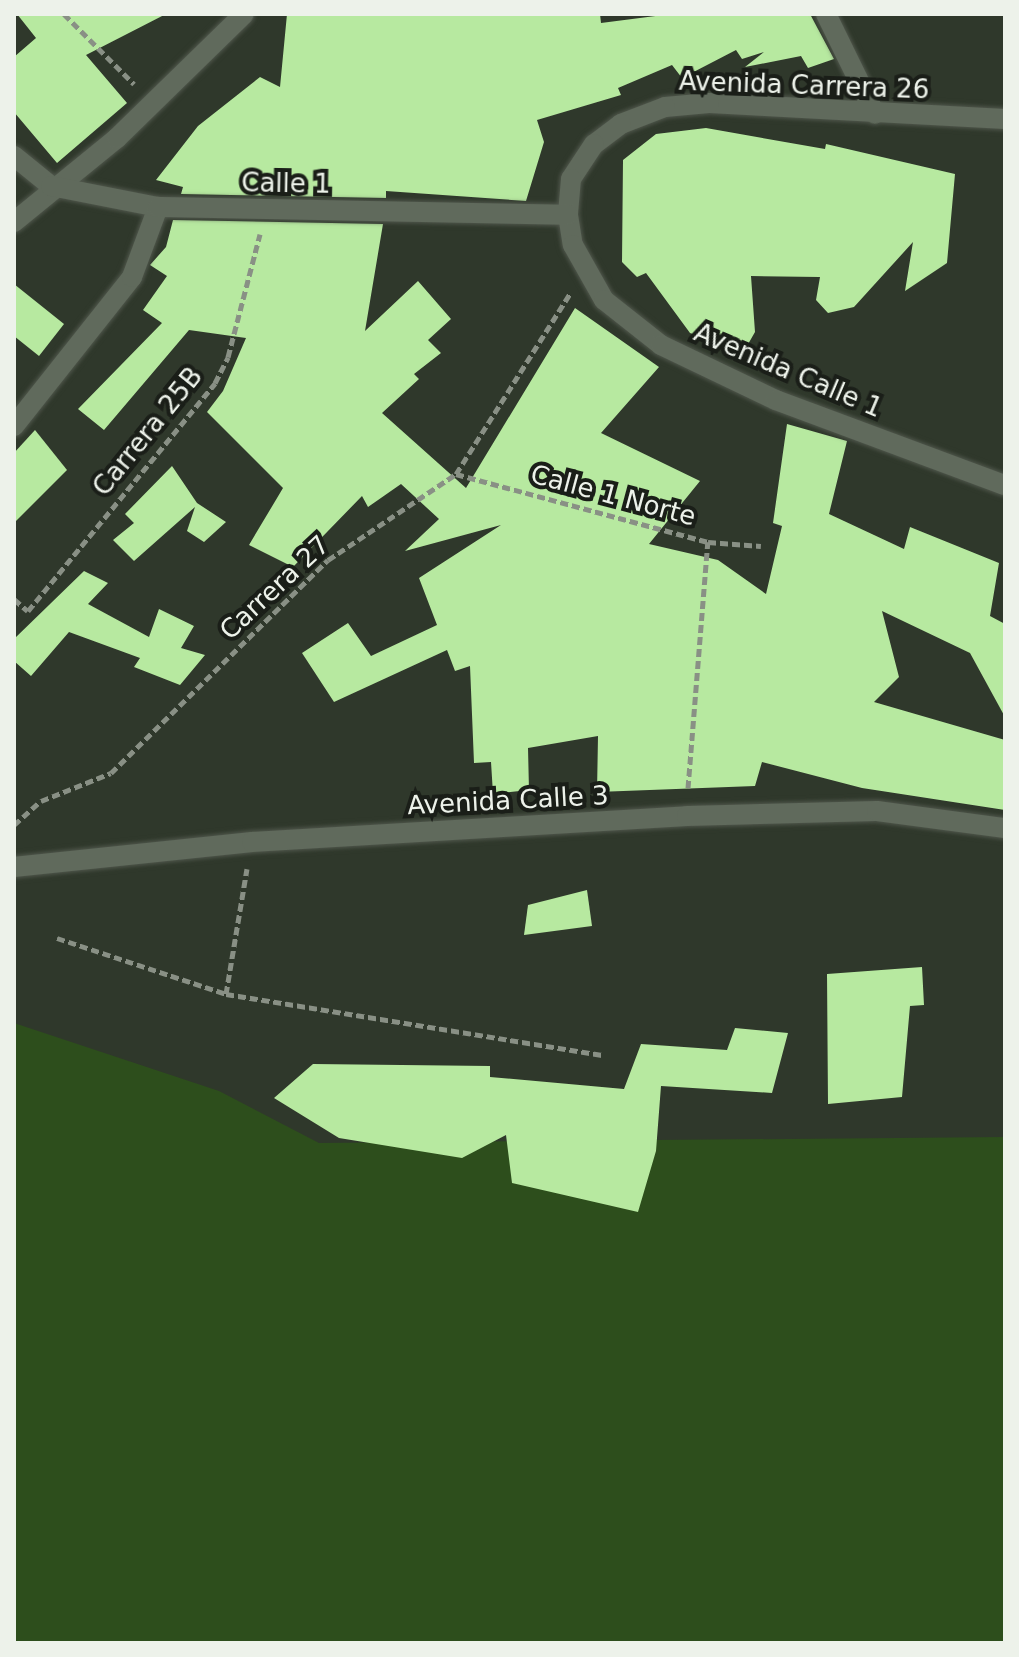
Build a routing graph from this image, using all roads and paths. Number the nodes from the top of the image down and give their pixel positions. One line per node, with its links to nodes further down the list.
1 (64, 14): 4 (path)
2 (244, 14): 4 (street)
3 (826, 14): 5 (street)
4 (152, 102): 8 (street)
5 (875, 114): 6 (street, Avenida Carrera 26); 11 (street, Avenida Carrera 26)
6 (1005, 119)
7 (14, 156): 8 (street, Calle 1)
8 (51, 186): 9 (street, Calle 1); 12 (street)
9 (158, 207): 10 (street, Calle 1); 14 (street)
10 (267, 210): 11 (street, Calle 1); 19 (path, Carrera 25B)
11 (568, 215): 13 (street, Avenida Calle 1)
12 (14, 222)
13 (585, 269): 15 (path, Carrera 27); 16 (street, Avenida Calle 1)
14 (14, 426)
15 (456, 474): 17 (path, Calle 1 Norte); 21 (path, Carrera 27)
16 (1005, 485)
17 (708, 542): 18 (path, Calle 1 Norte); 20 (path)
18 (761, 546)
19 (14, 599)
20 (689, 764)
21 (14, 825)
22 (1005, 828): 23 (street, Avenida Calle 3)
23 (252, 842): 24 (street, Avenida Calle 3); 26 (path)
24 (14, 867)
25 (57, 938): 26 (path)
26 (226, 994): 27 (path)
27 (602, 1055)

